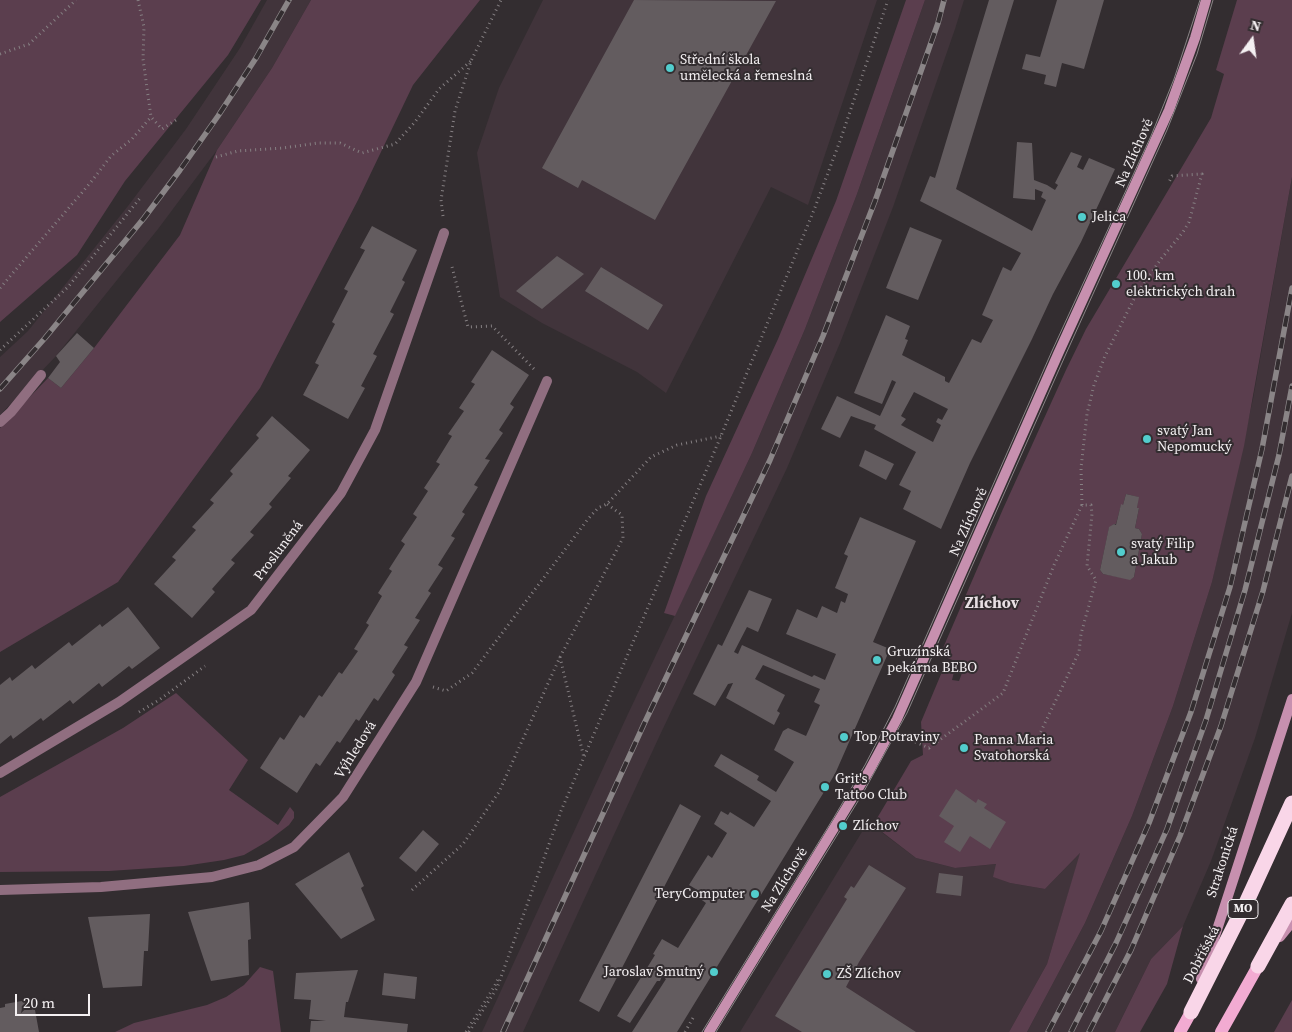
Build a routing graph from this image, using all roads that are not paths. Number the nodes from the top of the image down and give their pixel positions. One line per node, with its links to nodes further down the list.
1 (1206, 0): 14 (street, Na Zlíchově)
2 (444, 233): 7 (street, Prosluněná)
3 (41, 375): 5 (street)
4 (546, 381): 9 (street, Výhledová)
5 (0, 422)
6 (1292, 700): 13 (street, Strakonická)
7 (0, 773)
8 (1292, 803): 13 (highway, Dobříšská / MO)
9 (0, 890)
10 (1292, 904): 12 (highway)
11 (1292, 922): 12 (street)
12 (1258, 966): 16 (main road)
13 (1191, 1012): 15 (main road, Strakonická / MO)
14 (709, 1032)
15 (1180, 1032)
16 (1221, 1032)

